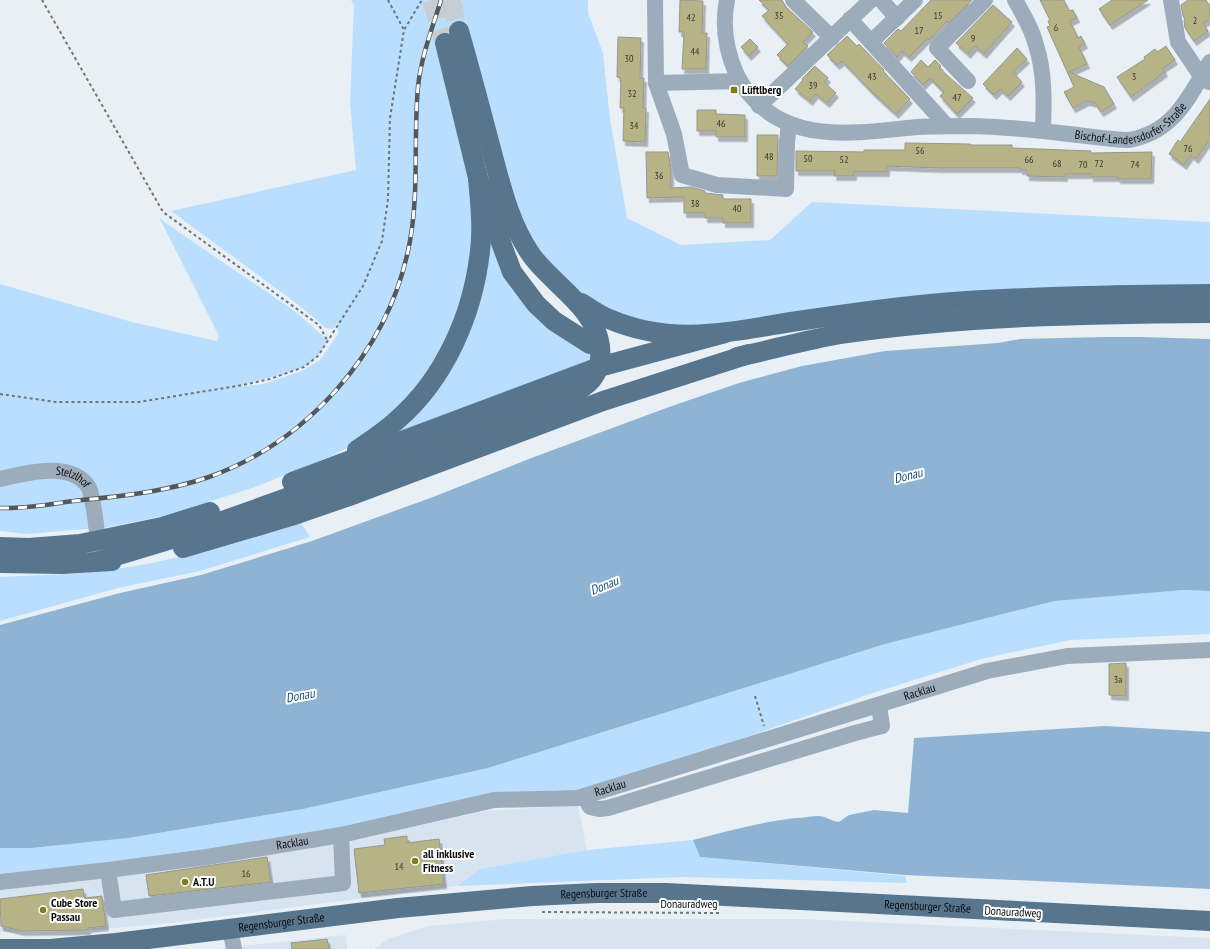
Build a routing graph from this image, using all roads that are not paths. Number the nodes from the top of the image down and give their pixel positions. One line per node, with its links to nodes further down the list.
1 (655, 0): 18 (street)
2 (727, 0): 16 (street, Bischof-Landersdorfer-Straße)
3 (794, 0): 12 (street)
4 (871, 0): 11 (street)
5 (881, 0): 10 (street)
6 (915, 0): 10 (street)
7 (985, 0): 17 (street)
8 (1015, 0): 22 (street)
9 (1171, 0): 15 (street)
10 (897, 18): 13 (street)
11 (850, 19): 12 (street); 13 (street)
12 (832, 38): 19 (street)
13 (871, 42): 21 (street)
14 (1210, 62): 15 (street, Bischof-Landersdorfer-Straße)
15 (1206, 80): 22 (street, Bischof-Landersdorfer-Straße)
16 (740, 81): 18 (street); 19 (street, Bischof-Landersdorfer-Straße)
17 (968, 81)
18 (656, 83): 20 (street)
19 (759, 106): 20 (street, Bischof-Landersdorfer-Straße)
20 (789, 124): 21 (street, Bischof-Landersdorfer-Straße)
21 (947, 126): 22 (street, Bischof-Landersdorfer-Straße)
22 (1042, 131)
23 (478, 178): 25 (main road); 28 (main road); 32 (main road)
24 (1210, 294): 27 (main road)
25 (573, 298): 27 (main road); 31 (main road)
26 (1210, 313): 29 (main road)
27 (725, 333): 31 (main road)
28 (590, 344)
29 (749, 354): 30 (main road); 36 (main road)
30 (651, 362)
31 (599, 367): 32 (main road); 36 (main road)
32 (306, 476): 34 (main road)
33 (0, 479): 34 (street, Stelzlhof)
34 (98, 541): 35 (main road); 36 (street, Stelzlhof)
35 (0, 547)
36 (99, 562): 37 (main road)
37 (0, 563)
38 (1210, 650): 39 (street, Racklau)
39 (341, 836): 40 (street, Racklau); 40 (street)
40 (108, 870): 41 (street, Racklau)
41 (0, 882)
42 (1210, 921): 43 (main road, Regensburger Straße)
43 (230, 928): 44 (main road, Regensburger Straße); 45 (street)
44 (0, 949)
45 (234, 949)

